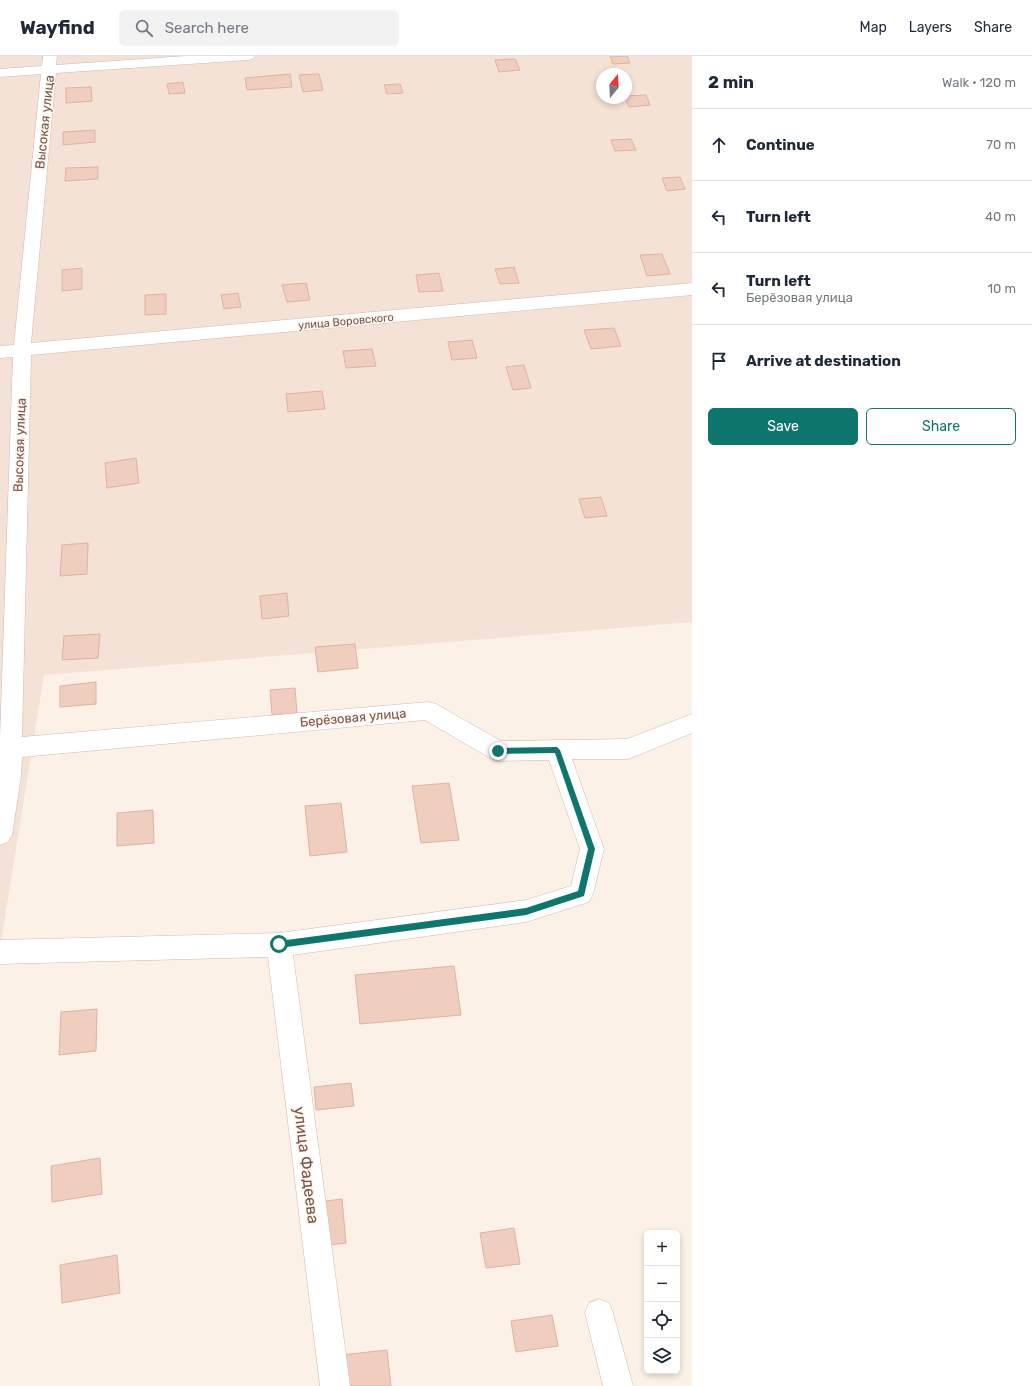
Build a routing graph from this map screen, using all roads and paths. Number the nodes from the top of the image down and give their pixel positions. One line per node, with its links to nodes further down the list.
1 (248, 56): 2 (street)
2 (50, 63): 3 (street); 5 (street, Высокая улица)
3 (0, 73)
4 (692, 289): 5 (street, улица Воровского)
5 (22, 350): 6 (street, улица Воровского); 8 (street, Высокая улица)
6 (0, 352)
7 (692, 723): 9 (street, Берёзовая улица)
8 (5, 749): 9 (street, Берёзовая улица); 10 (street, Высокая улица)
9 (557, 750): 11 (street)
10 (0, 835)
11 (279, 944): 12 (street); 14 (street, улица Фадеева)
12 (0, 952)
13 (599, 1313): 15 (street)
14 (335, 1386)
15 (618, 1386)

